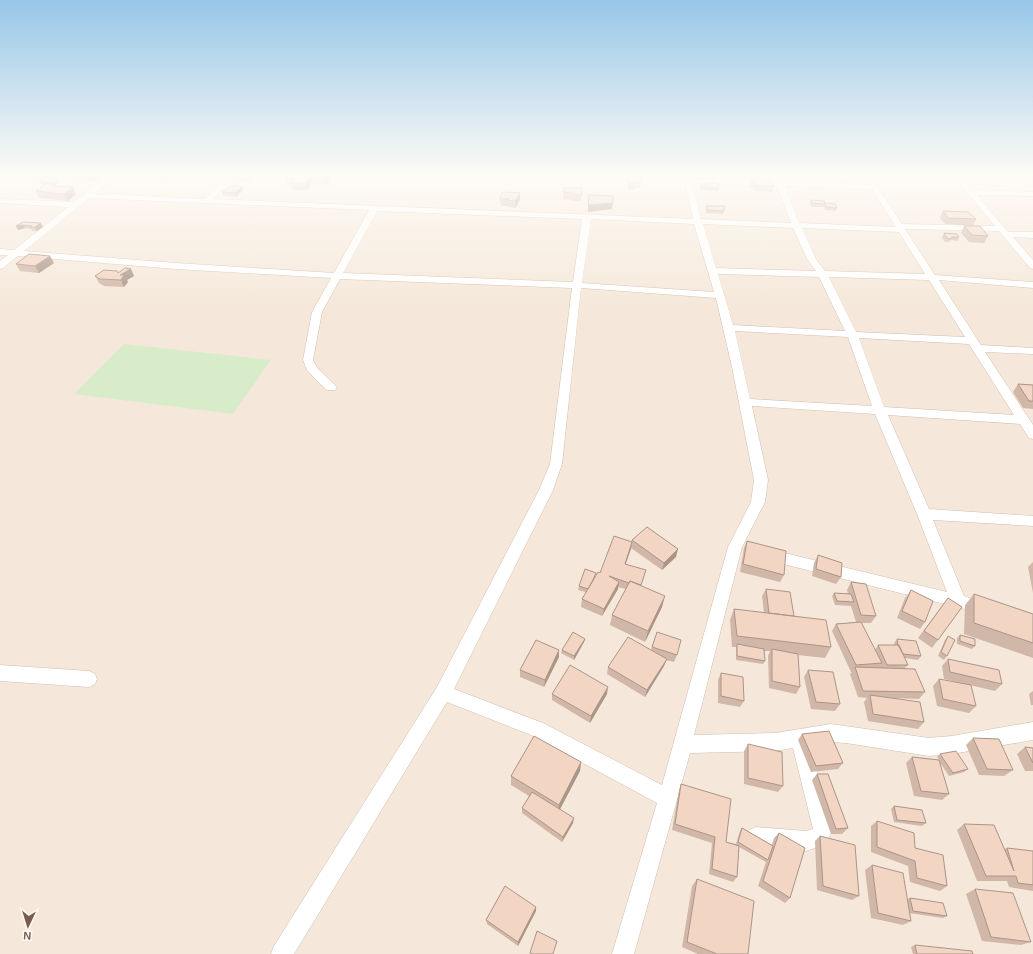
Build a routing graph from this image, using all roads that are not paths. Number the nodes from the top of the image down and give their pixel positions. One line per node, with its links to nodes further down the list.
1 (60, 219): 15 (street)
2 (369, 219): 20 (street)
3 (587, 219): 23 (street)
4 (634, 219): 9 (street)
5 (697, 219): 9 (street)
6 (794, 219): 10 (street)
7 (895, 219): 11 (street)
8 (992, 219): 12 (street)
9 (698, 222): 10 (street); 18 (street)
10 (796, 225): 11 (street); 19 (street)
11 (901, 228): 12 (street); 21 (street)
12 (1003, 232): 13 (street); 17 (street)
13 (1033, 235)
14 (0, 252): 15 (street)
15 (17, 253): 16 (street); 20 (street)
16 (0, 266)
17 (1033, 266)
18 (712, 271): 19 (street); 24 (street)
19 (822, 273): 21 (street); 26 (street)
20 (337, 276): 23 (street); 29 (street)
21 (931, 277): 22 (street); 27 (street)
22 (1033, 284)
23 (577, 285): 24 (street); 41 (street)
24 (719, 295): 25 (street)
25 (729, 328): 26 (street); 30 (street)
26 (852, 334): 27 (street); 31 (street)
27 (975, 344): 28 (street); 32 (street)
28 (1033, 351)
29 (331, 387)
30 (746, 402): 31 (street); 36 (street)
31 (880, 410): 32 (street); 34 (street)
32 (1026, 417): 33 (street)
33 (1033, 434)
34 (924, 514): 35 (street); 37 (street)
35 (1033, 521)
36 (735, 547): 37 (street); 44 (street)
37 (958, 601): 38 (street)
38 (981, 607)
39 (0, 673): 40 (street)
40 (89, 678)
41 (443, 693): 45 (street); 47 (street)
42 (1033, 731): 43 (street)
43 (800, 738): 44 (street); 46 (street)
44 (683, 744): 45 (street)
45 (667, 798): 48 (street)
46 (756, 838)
47 (282, 954)
48 (623, 954)

